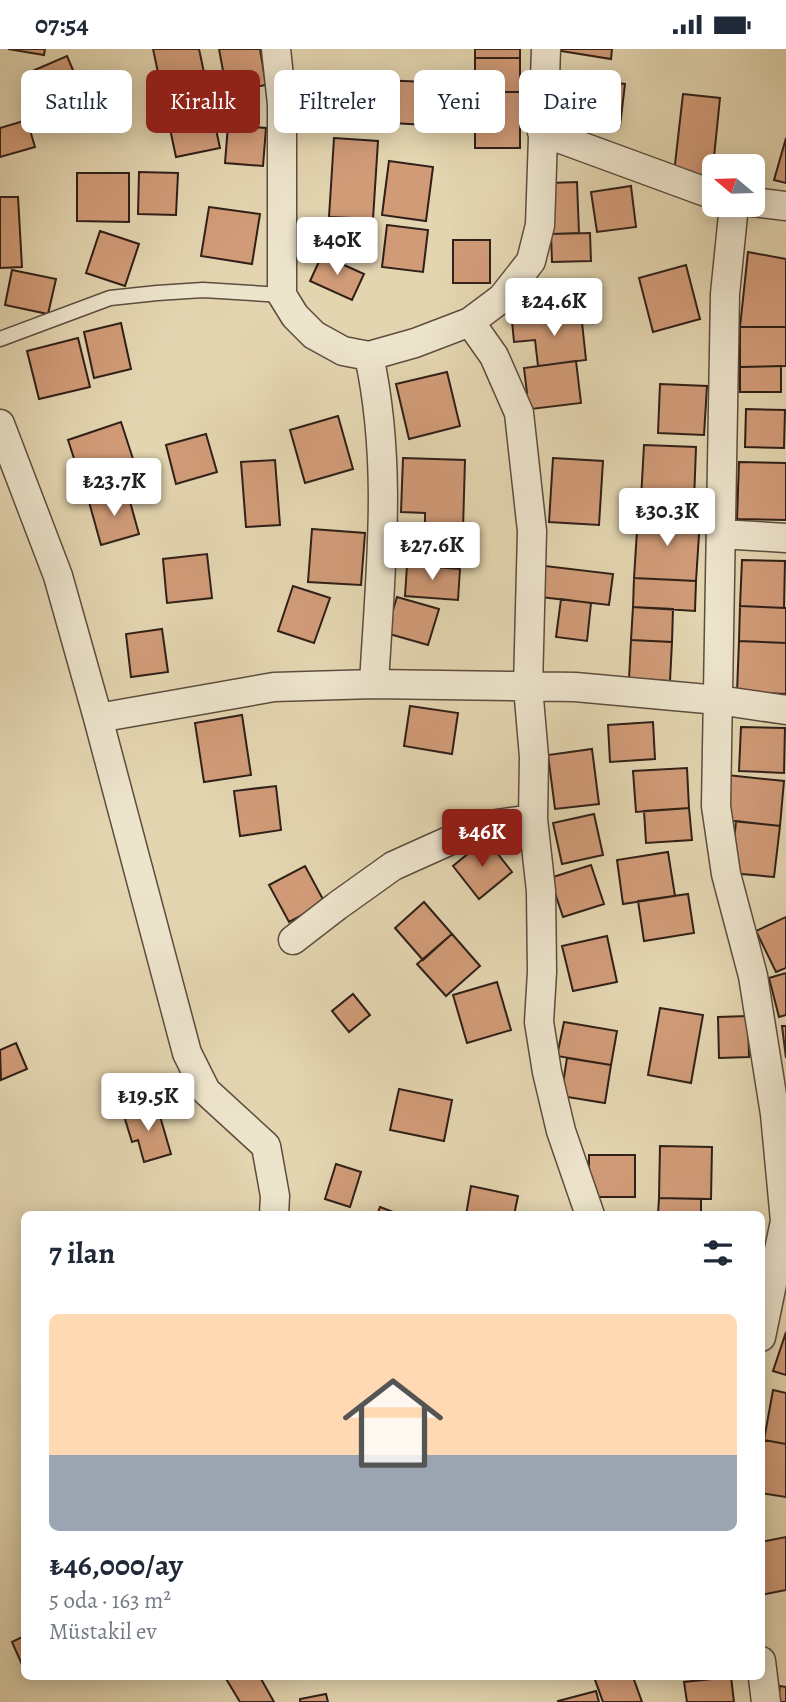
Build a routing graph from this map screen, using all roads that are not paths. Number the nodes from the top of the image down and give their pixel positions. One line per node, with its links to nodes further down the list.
1 (276, 49): 10 (street)
2 (545, 49): 3 (street)
3 (544, 70)
4 (542, 133): 11 (street)
5 (545, 133): 6 (street)
6 (702, 191)
7 (765, 204): 8 (street)
8 (786, 206)
9 (733, 217): 15 (street)
10 (282, 295): 12 (lane); 13 (street)
11 (470, 322): 13 (street); 18 (street)
12 (0, 339)
13 (369, 356): 17 (street)
14 (0, 424): 21 (street)
15 (721, 534): 16 (street); 19 (street)
16 (786, 538)
17 (374, 684): 18 (street); 21 (street)
18 (528, 687): 19 (street); 22 (street)
19 (718, 700): 20 (street); 26 (street)
20 (786, 709)
21 (98, 718): 24 (street)
22 (533, 819): 23 (street); 25 (street)
23 (293, 940)
24 (274, 1211)
25 (589, 1211)
26 (765, 1318)
27 (763, 1680): 28 (street)
28 (766, 1702)

